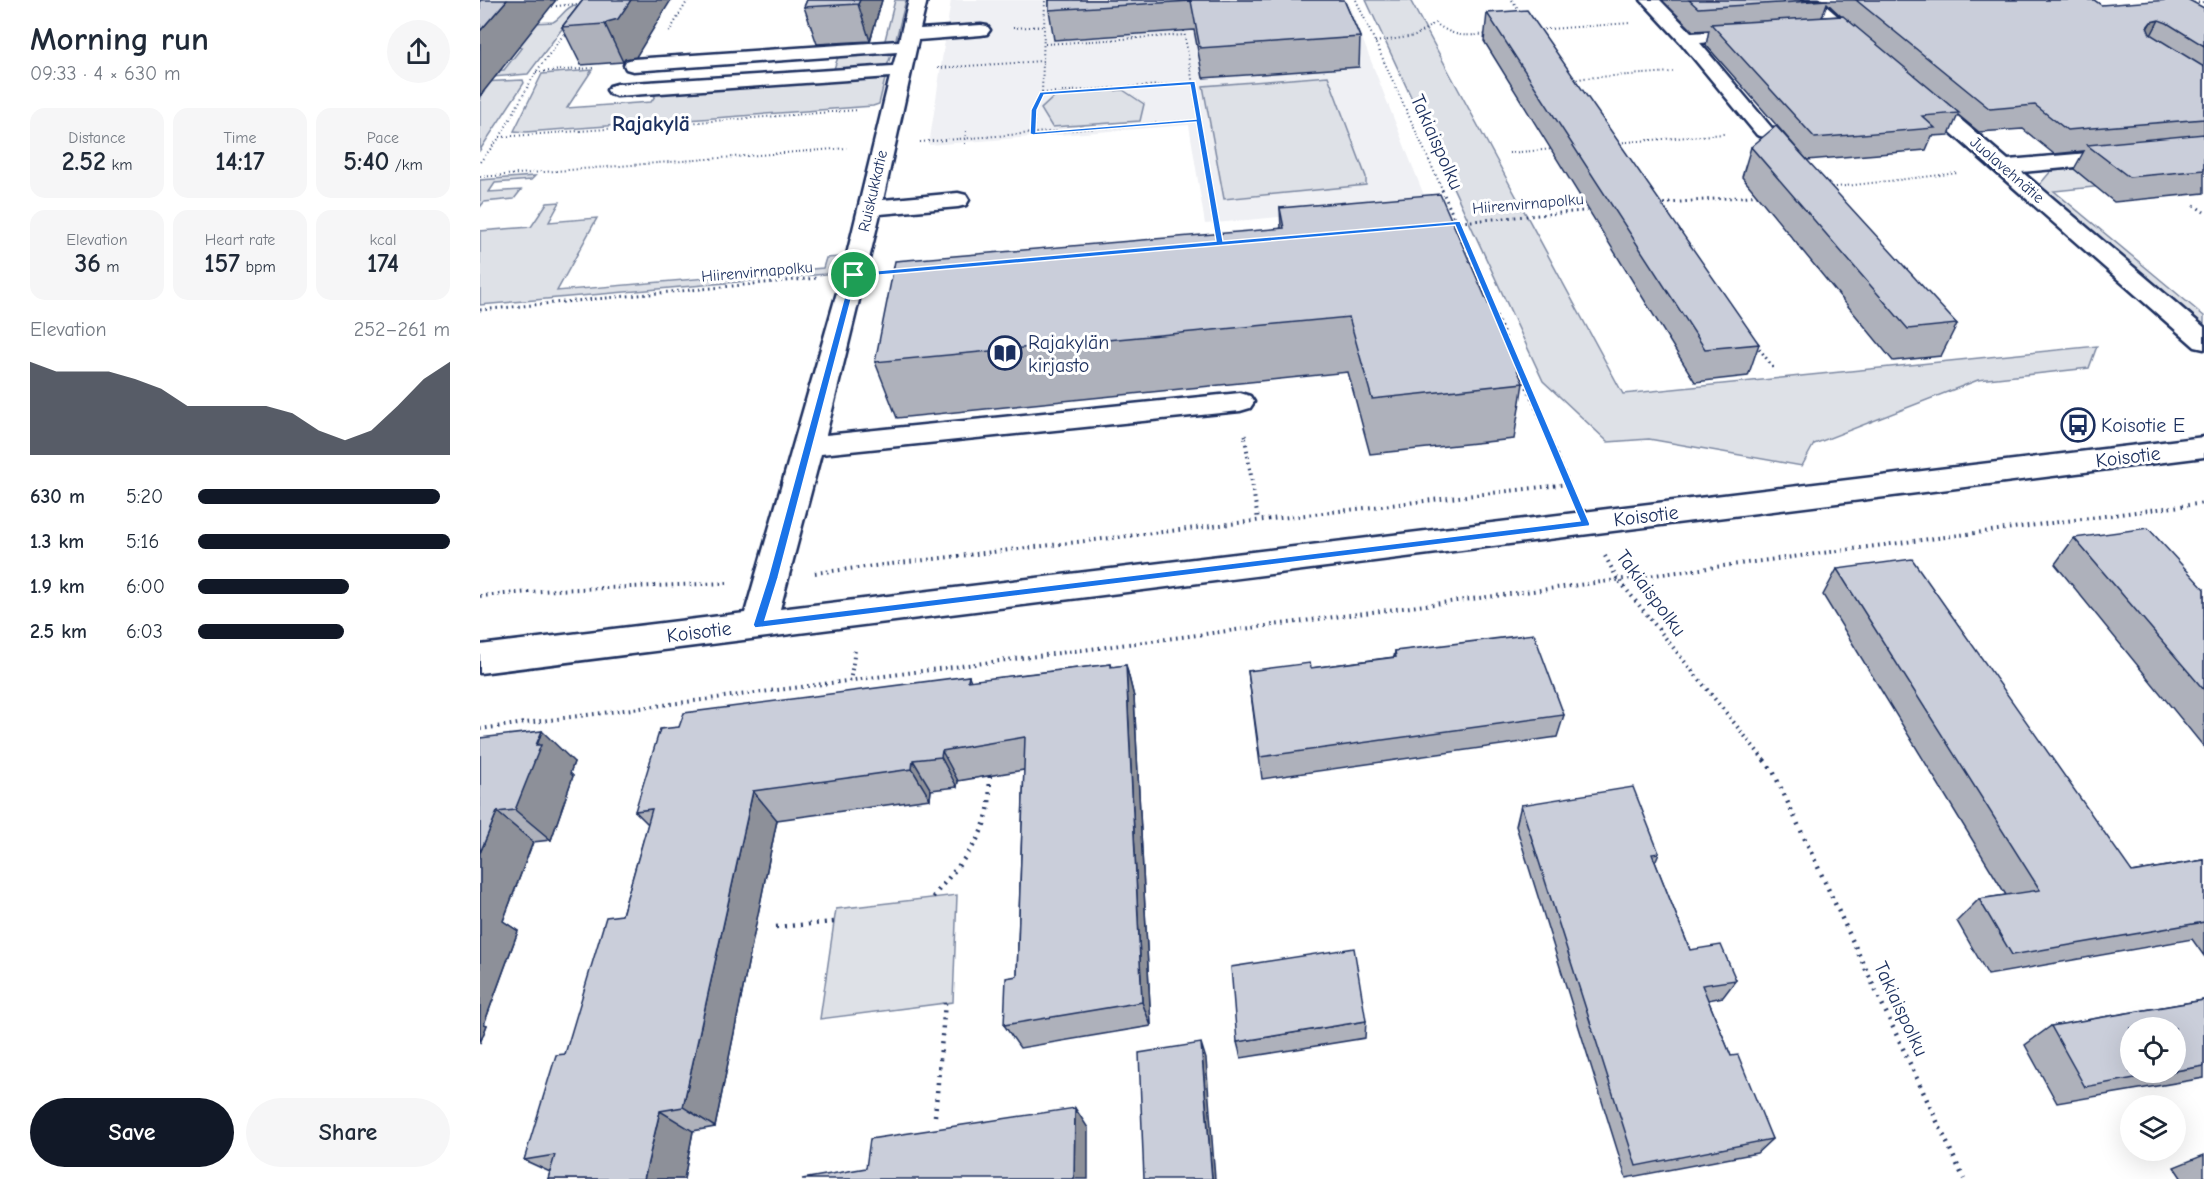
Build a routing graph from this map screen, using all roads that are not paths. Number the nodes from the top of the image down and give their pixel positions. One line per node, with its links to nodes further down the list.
1 (918, 0): 9 (street, Ruiskukkatie)
2 (1650, 0): 8 (street)
3 (1809, 0): 4 (street)
4 (1839, 28): 5 (street); 10 (street)
5 (1816, 29)
6 (981, 30): 9 (street)
7 (1769, 33): 8 (street)
8 (1687, 39): 14 (street)
9 (906, 51): 11 (street); 13 (street); 18 (street, Ruiskukkatie)
10 (1874, 57)
11 (633, 65)
12 (1900, 79): 16 (street, Juolavehnätie)
13 (617, 90)
14 (1764, 131)
15 (2204, 149): 16 (street)
16 (2005, 167): 19 (street, Juolavehnätie)
17 (958, 200): 18 (street)
18 (870, 208): 21 (street, Ruiskukkatie)
19 (2204, 341)
20 (1239, 402): 21 (street)
21 (809, 446): 23 (street, Ruiskukkatie)
22 (2204, 447): 23 (street, Koisotie)
23 (758, 625): 24 (street, Koisotie)
24 (480, 659)

